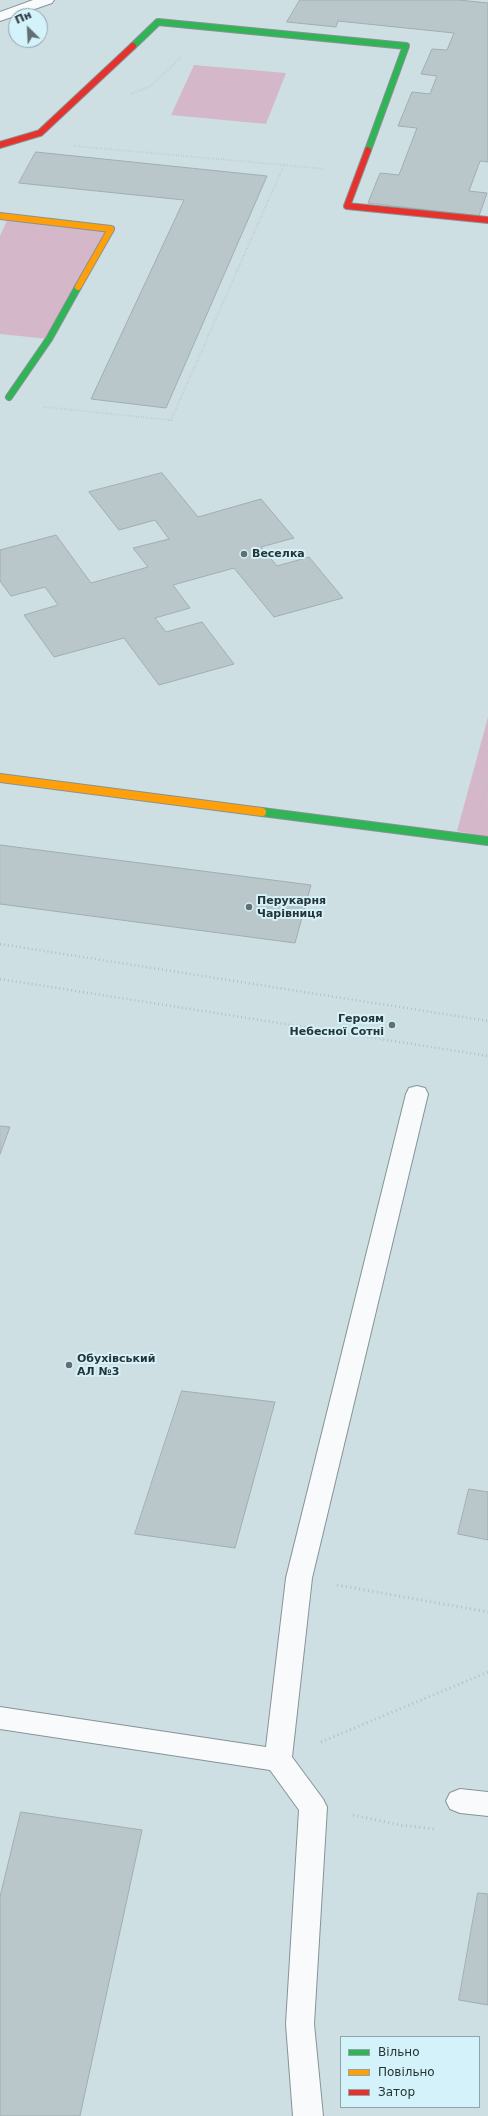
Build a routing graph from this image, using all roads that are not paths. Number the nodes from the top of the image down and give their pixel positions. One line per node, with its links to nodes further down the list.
1 (47, 0): 2 (street)
2 (0, 17)
3 (0, 145): 5 (street)
4 (0, 216): 6 (street)
5 (488, 220)
6 (9, 397)
7 (0, 778): 8 (street)
8 (488, 841)
9 (417, 1094): 11 (street)
10 (0, 1718): 11 (street)
11 (278, 1760): 14 (street)
12 (460, 1801): 13 (street)
13 (488, 1804)
14 (308, 2116)

